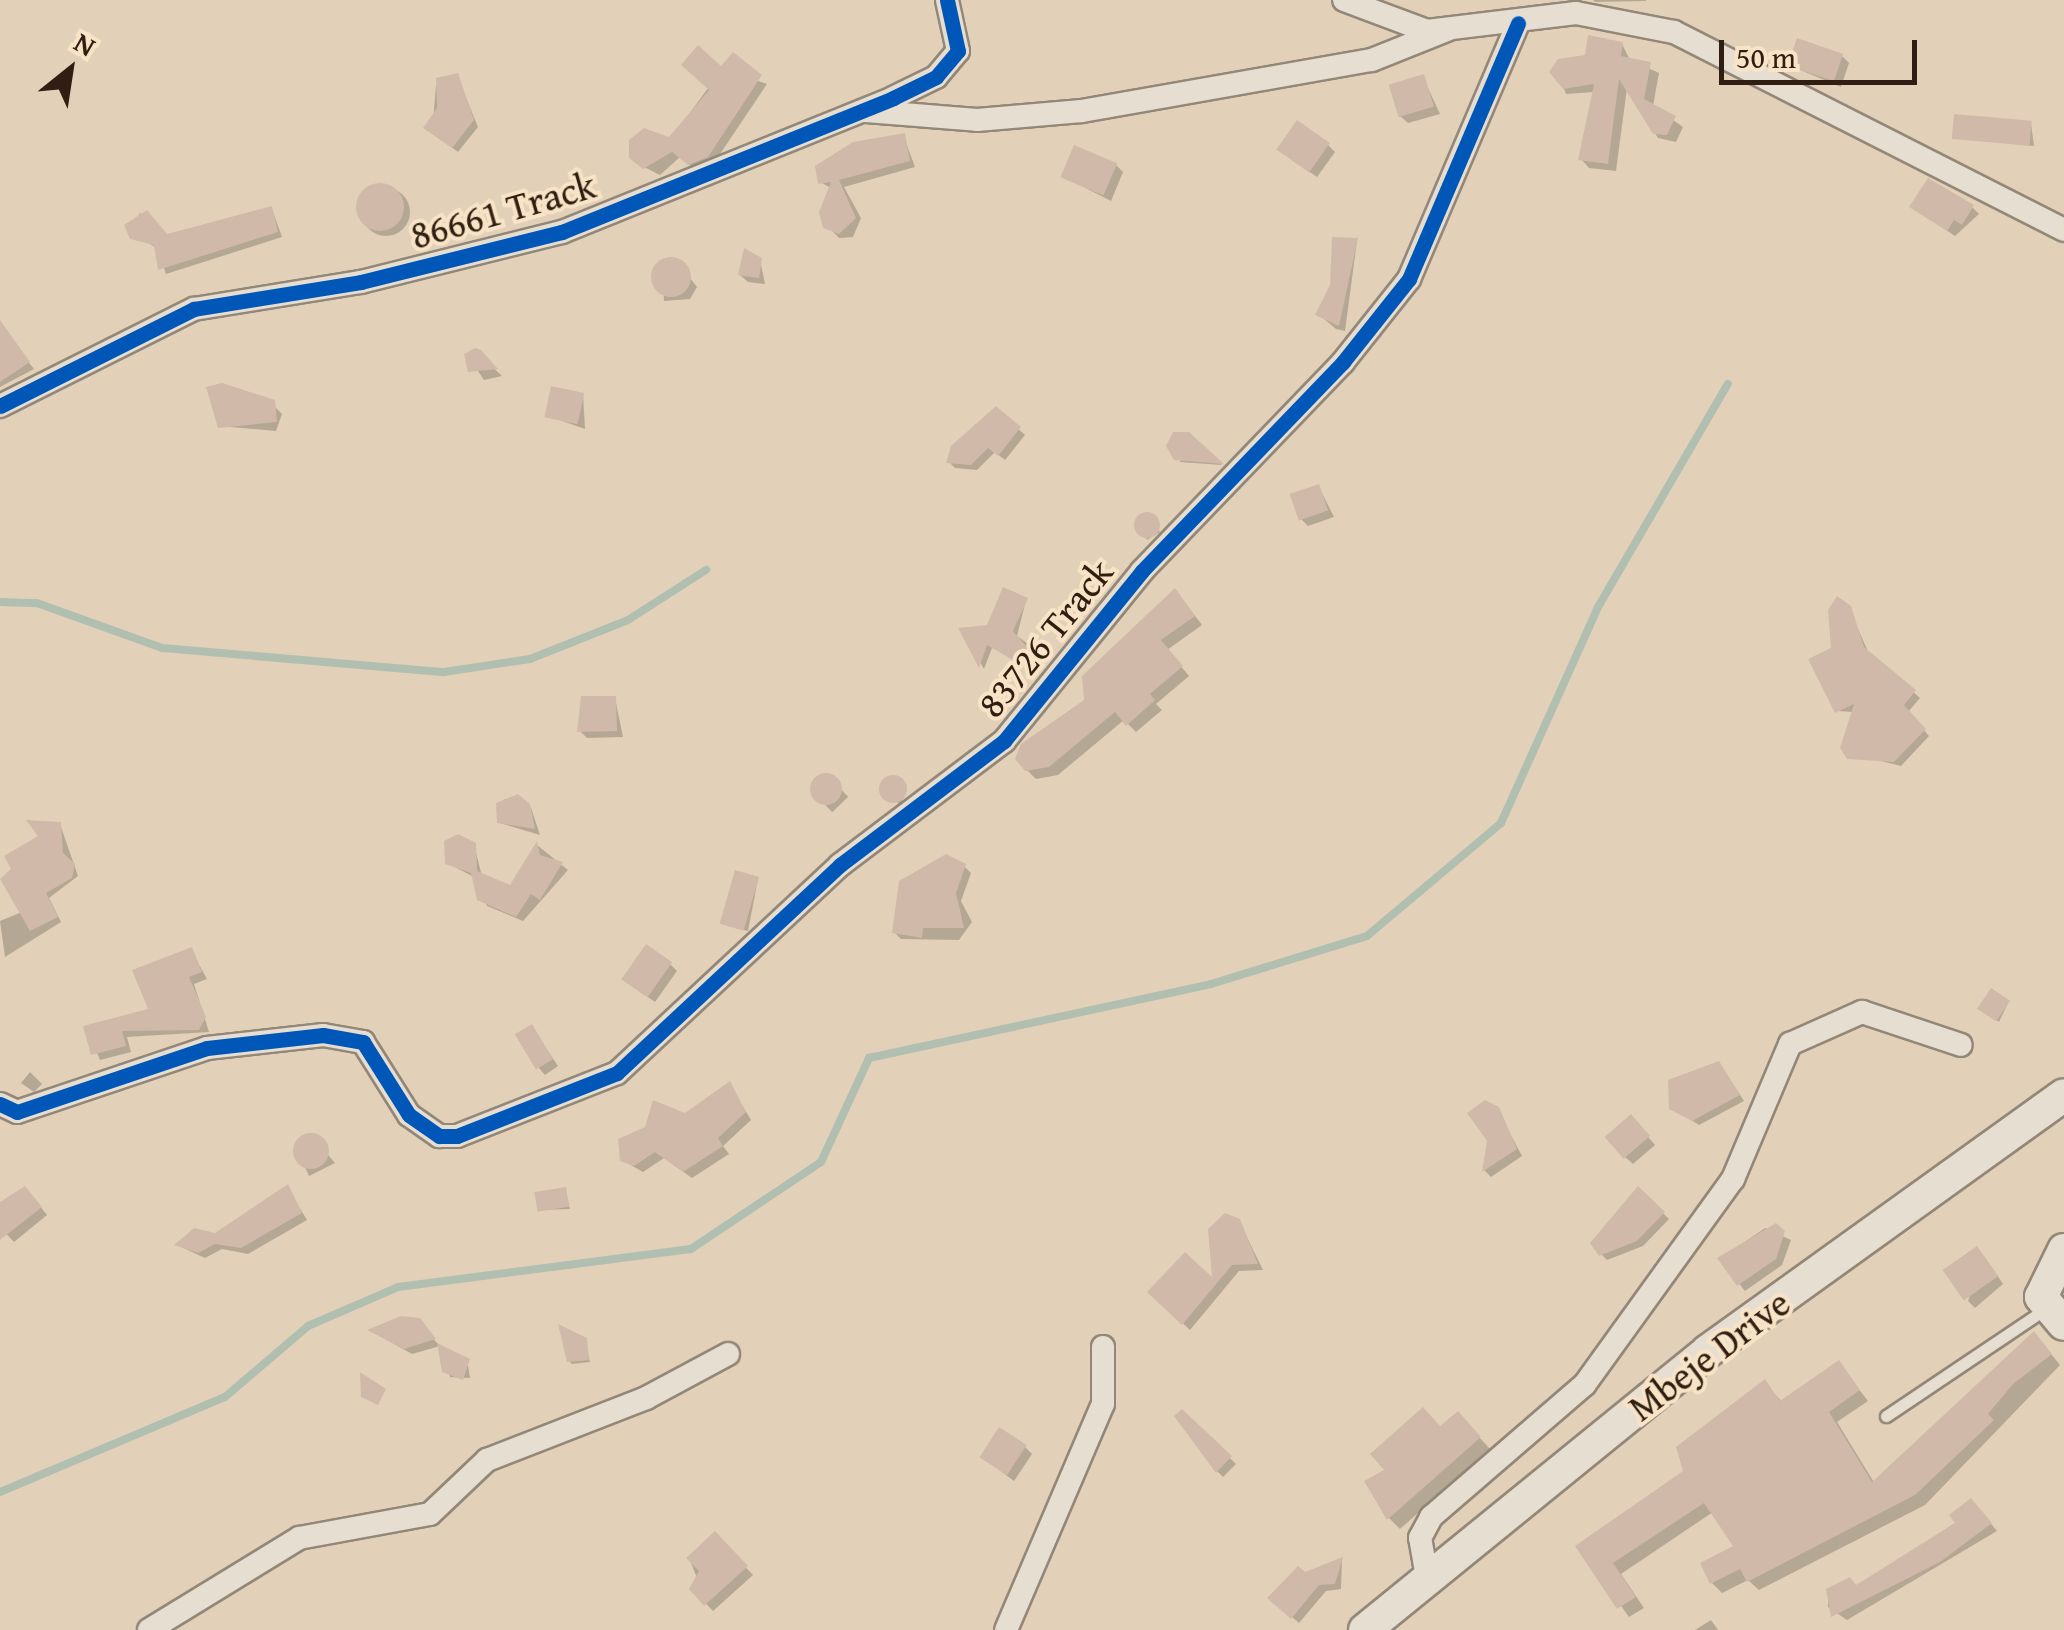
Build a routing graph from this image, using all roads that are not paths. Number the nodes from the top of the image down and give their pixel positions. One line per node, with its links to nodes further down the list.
1 (947, 0): 5 (street, 86661 Track)
2 (1344, 0): 4 (street)
3 (1518, 22): 4 (street); 6 (street); 10 (street, 83726 Track)
4 (1450, 28): 5 (street)
5 (862, 110): 7 (street, 86661 Track)
6 (2064, 230)
7 (0, 406)
8 (1962, 1045): 16 (street)
9 (2064, 1094): 16 (street, Mbeje Drive)
10 (0, 1104)
11 (2064, 1250): 12 (street)
12 (2054, 1317): 15 (lane)
13 (1103, 1347): 18 (street)
14 (728, 1354): 17 (street)
15 (1886, 1416)
16 (1427, 1577): 19 (street, Mbeje Drive)
17 (149, 1630)
18 (1006, 1630)
19 (1365, 1630)

